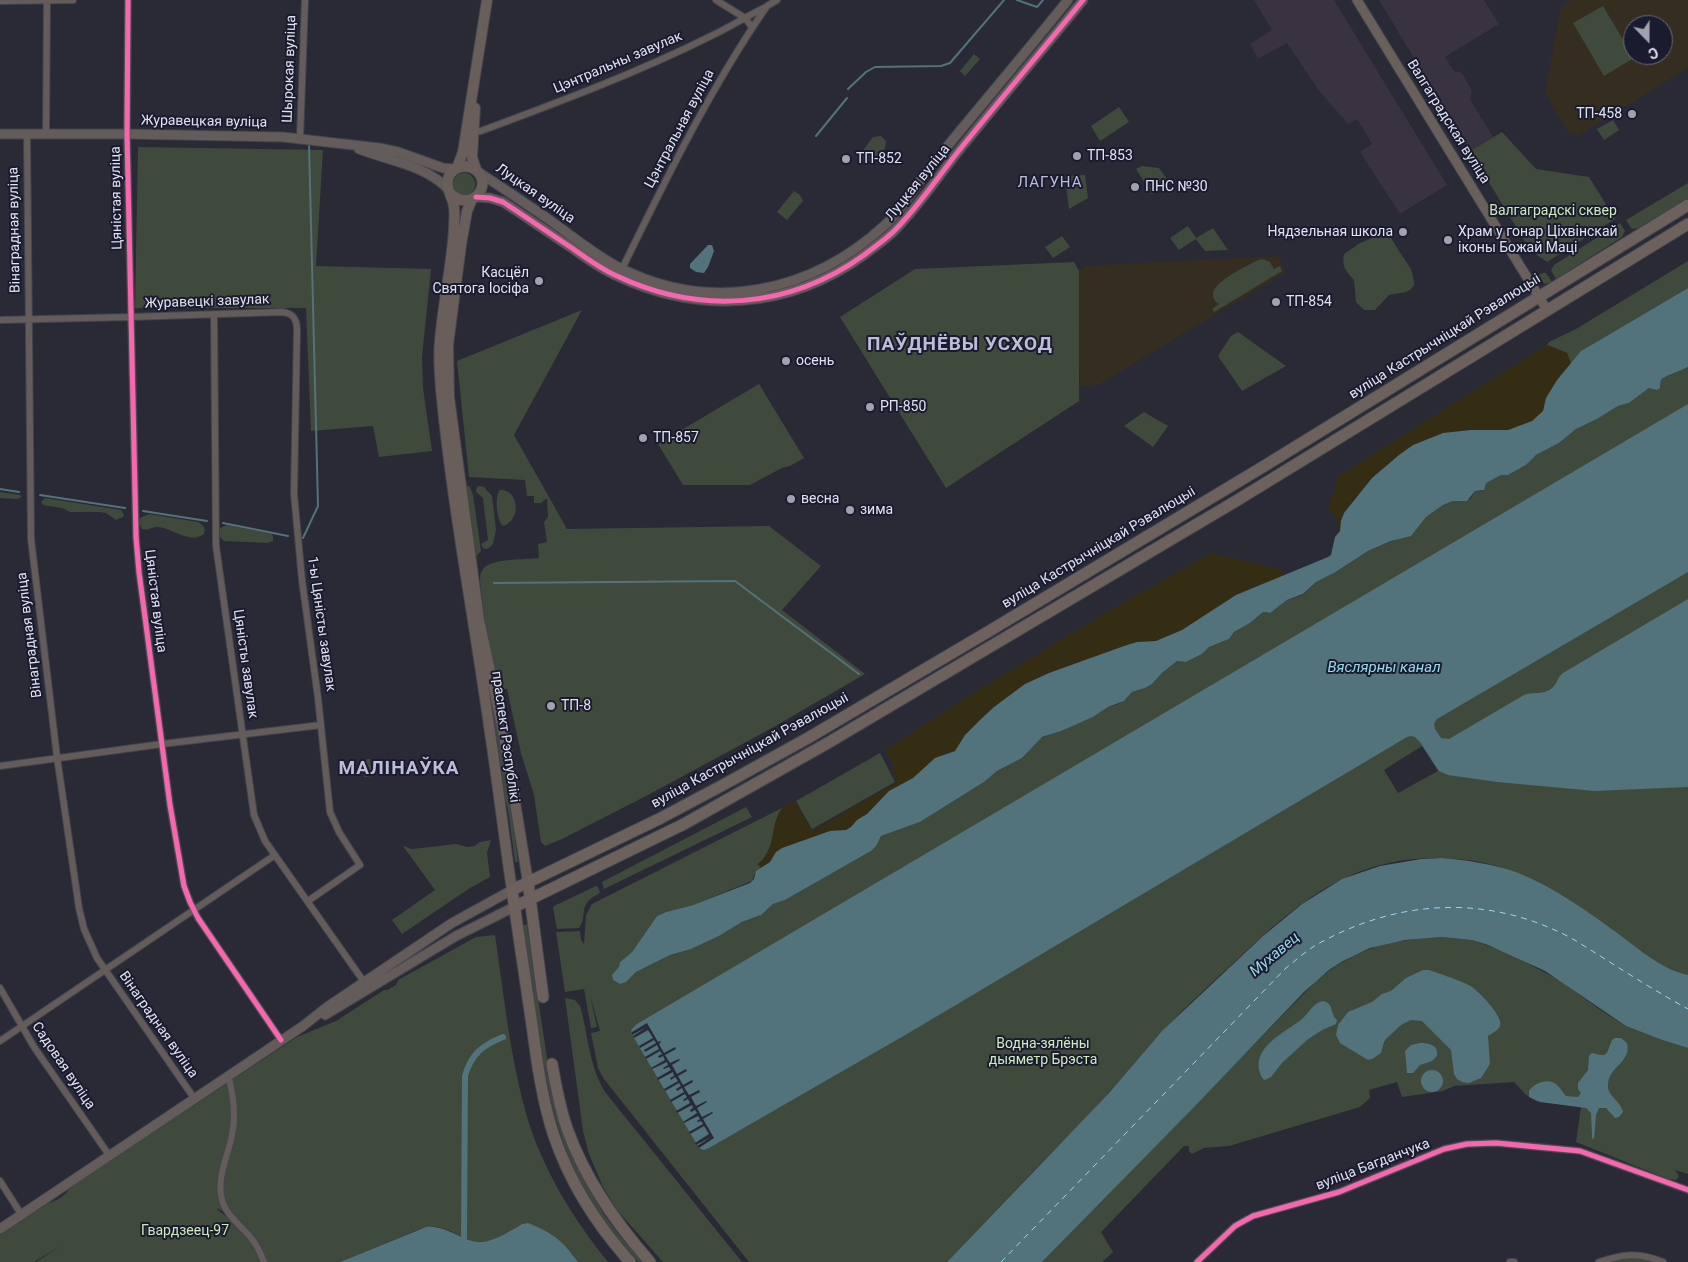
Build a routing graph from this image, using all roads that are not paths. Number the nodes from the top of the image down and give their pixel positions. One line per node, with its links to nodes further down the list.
1 (47, 0): 2 (street); 11 (street); 19 (street)
2 (73, 0)
3 (128, 0): 20 (street, Цяністая вуліца)
4 (304, 0): 21 (street, Шырокая вуліца)
5 (487, 0): 15 (main road)
6 (716, 0): 13 (street)
7 (776, 0): 12 (street, Цэнтральная вуліца)
8 (1068, 0): 25 (street, Луцкая вуліца)
9 (1083, 0): 26 (street, Луцкая вуліца)
10 (1357, 0): 32 (main road, Валгаградская вуліца)
11 (0, 1)
12 (767, 6): 13 (street, Цэнтральны завулак); 14 (street, Цэнтральная вуліца)
13 (745, 18): 14 (street); 16 (street, Цэнтральны завулак)
14 (752, 27): 31 (street, Цэнтральная вуліца)
15 (475, 84): 16 (main road, праспект Рэспублікі); 23 (main road, праспект Рэспублікі)
16 (474, 132): 24 (main road, праспект Рэспублікі)
17 (0, 134): 18 (street, Журавецкая вуліца)
18 (27, 134): 19 (street, Журавецкая вуліца); 37 (street, Вінаградная вуліца)
19 (46, 134): 20 (street, Журавецкая вуліца)
20 (127, 134): 21 (street, Журавецкая вуліца); 36 (street, Цяністая вуліца)
21 (300, 138): 22 (street, Журавецкая вуліца)
22 (347, 144): 23 (street, Журавецкая вуліца); 27 (street, Журавецкая вуліца)
23 (456, 168): 24 (main road); 27 (main road, праспект Рэспублікі)
24 (477, 171): 28 (main road, праспект Рэспублікі); 31 (street, Луцкая вуліца)
25 (925, 175): 26 (street); 31 (street, Луцкая вуліца)
26 (934, 182): 31 (street, Луцкая вуліца)
27 (450, 192): 28 (main road); 54 (main road, праспект Рэспублікі)
28 (474, 198): 31 (street, Луцкая вуліца); 53 (main road, праспект Рэспублікі)
29 (1688, 206): 32 (highway, вуліца Кастрычніцкай Рэвалюцыі)
30 (1688, 224): 33 (highway)
31 (620, 273)
32 (1539, 296): 33 (main road, Валгаградская вуліца); 39 (highway, вуліца Кастрычніцкай Рэвалюцыі)
33 (1547, 310): 40 (highway)
34 (214, 315): 35 (street, Журавецкі завулак); 36 (street, Журавецкі завулак); 48 (street, Цяністы завулак)
35 (294, 316): 47 (street, 1-ы Цяністы завулак)
36 (130, 318): 37 (street, Журавецкі завулак); 49 (street, Цяністая вуліца)
37 (29, 319): 38 (street, Журавецкі завулак); 50 (street, Вінаградная вуліца)
38 (0, 320)
39 (1327, 428): 40 (highway); 41 (highway, вуліца Кастрычніцкай Рэвалюцыі)
40 (1335, 440): 42 (highway)
41 (1294, 448): 42 (highway); 43 (highway, вуліца Кастрычніцкай Рэвалюцыі)
42 (1301, 461): 44 (highway)
43 (922, 671): 44 (highway); 45 (highway, вуліца Кастрычніцкай Рэвалюцыі)
44 (930, 684): 46 (highway)
45 (896, 686): 46 (highway); 53 (highway, вуліца Кастрычніцкай Рэвалюцыі)
46 (904, 699): 55 (highway)
47 (321, 725): 48 (street); 56 (street, 1-ы Цяністы завулак)
48 (242, 735): 49 (street); 52 (street, Цяністы завулак)
49 (162, 744): 50 (street); 58 (street, Цяністая вуліца)
50 (57, 757): 51 (street); 59 (street, Вінаградная вуліца)
51 (0, 766)
52 (275, 855): 56 (street, Цяністы завулак); 58 (street)
53 (528, 882): 54 (highway, вуліца Кастрычніцкай Рэвалюцыі); 55 (highway, праспект Рэспублікі)
54 (512, 890): 57 (highway, праспект Рэспублікі); 60 (street)
55 (531, 899): 57 (highway); 62 (highway, праспект Рэспублікі)
56 (308, 901): 60 (street, Цяністы завулак)
57 (514, 907): 63 (street); 76 (highway, праспект Рэспублікі)
58 (194, 910): 59 (street); 65 (street, Цяністая вуліца)
59 (106, 971): 64 (street); 69 (street, Вінаградная вуліца)
60 (364, 982): 63 (street)
61 (0, 988): 64 (street, Садовая вуліца)
62 (543, 997)
63 (303, 1026): 65 (street)
64 (22, 1027): 66 (street); 70 (street, Садовая вуліца)
65 (281, 1040): 68 (street)
66 (0, 1042)
67 (552, 1064): 77 (highway)
68 (228, 1075): 69 (street); 75 (street)
69 (194, 1098): 70 (street)
70 (109, 1155): 73 (street)
71 (0, 1181): 73 (street)
72 (1688, 1190): 78 (street, вуліца Багданчука)
73 (21, 1214): 74 (street)
74 (0, 1229)
75 (264, 1262)
76 (630, 1262)
77 (650, 1262)
78 (1197, 1262)
79 (1510, 1262): 80 (street)
80 (1514, 1262)
81 (1599, 1262): 82 (street)
82 (1663, 1262)

